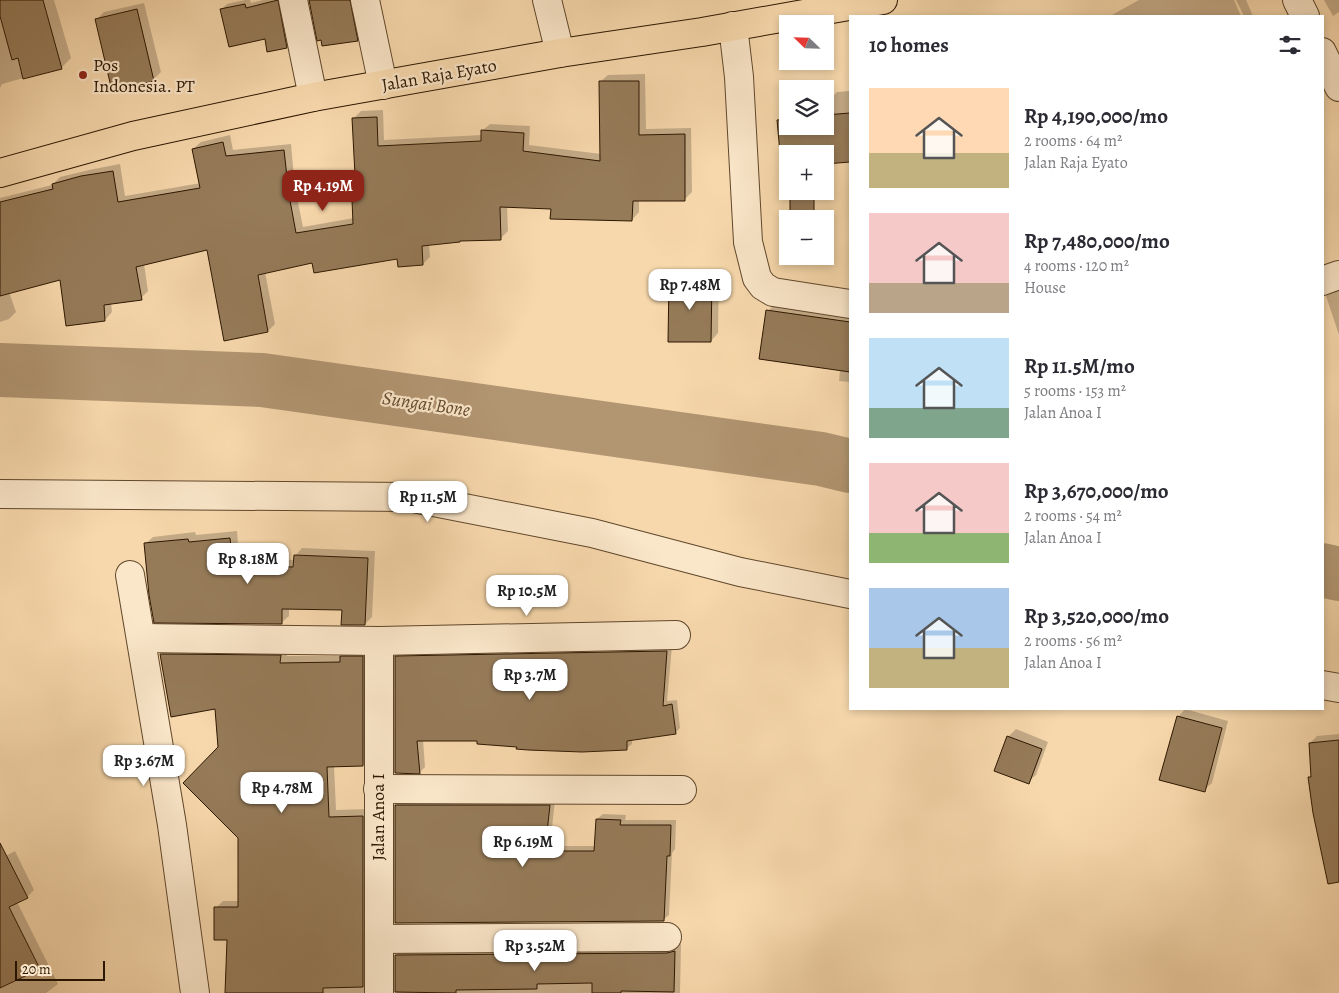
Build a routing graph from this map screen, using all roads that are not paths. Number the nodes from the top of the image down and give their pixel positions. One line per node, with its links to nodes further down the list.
1 (293, 0): 12 (street)
2 (365, 0): 10 (street)
3 (547, 0): 8 (street)
4 (884, 0): 7 (main road, Jalan Raja Eyato)
5 (1297, 0): 6 (street)
6 (1304, 15)
7 (733, 26): 8 (main road, Jalan Raja Eyato); 16 (street)
8 (560, 53): 10 (main road, Jalan Raja Eyato)
9 (1324, 56): 11 (street)
10 (383, 85): 12 (main road, Jalan Raja Eyato)
11 (1339, 88)
12 (313, 97): 13 (main road, Jalan Raja Eyato)
13 (0, 173)
14 (1339, 275): 15 (street)
15 (1324, 280)
16 (849, 304)
17 (0, 494): 19 (street)
18 (130, 575): 21 (street)
19 (849, 594)
20 (676, 635): 22 (street)
21 (141, 638): 22 (street); 29 (street)
22 (379, 641): 25 (street, Jalan Anoa I)
23 (1324, 685): 24 (street)
24 (1339, 688)
25 (378, 789): 26 (street); 28 (street, Jalan Anoa I)
26 (682, 790)
27 (666, 937): 28 (street)
28 (379, 939): 30 (street, Jalan Anoa I)
29 (195, 993)
30 (379, 993)

